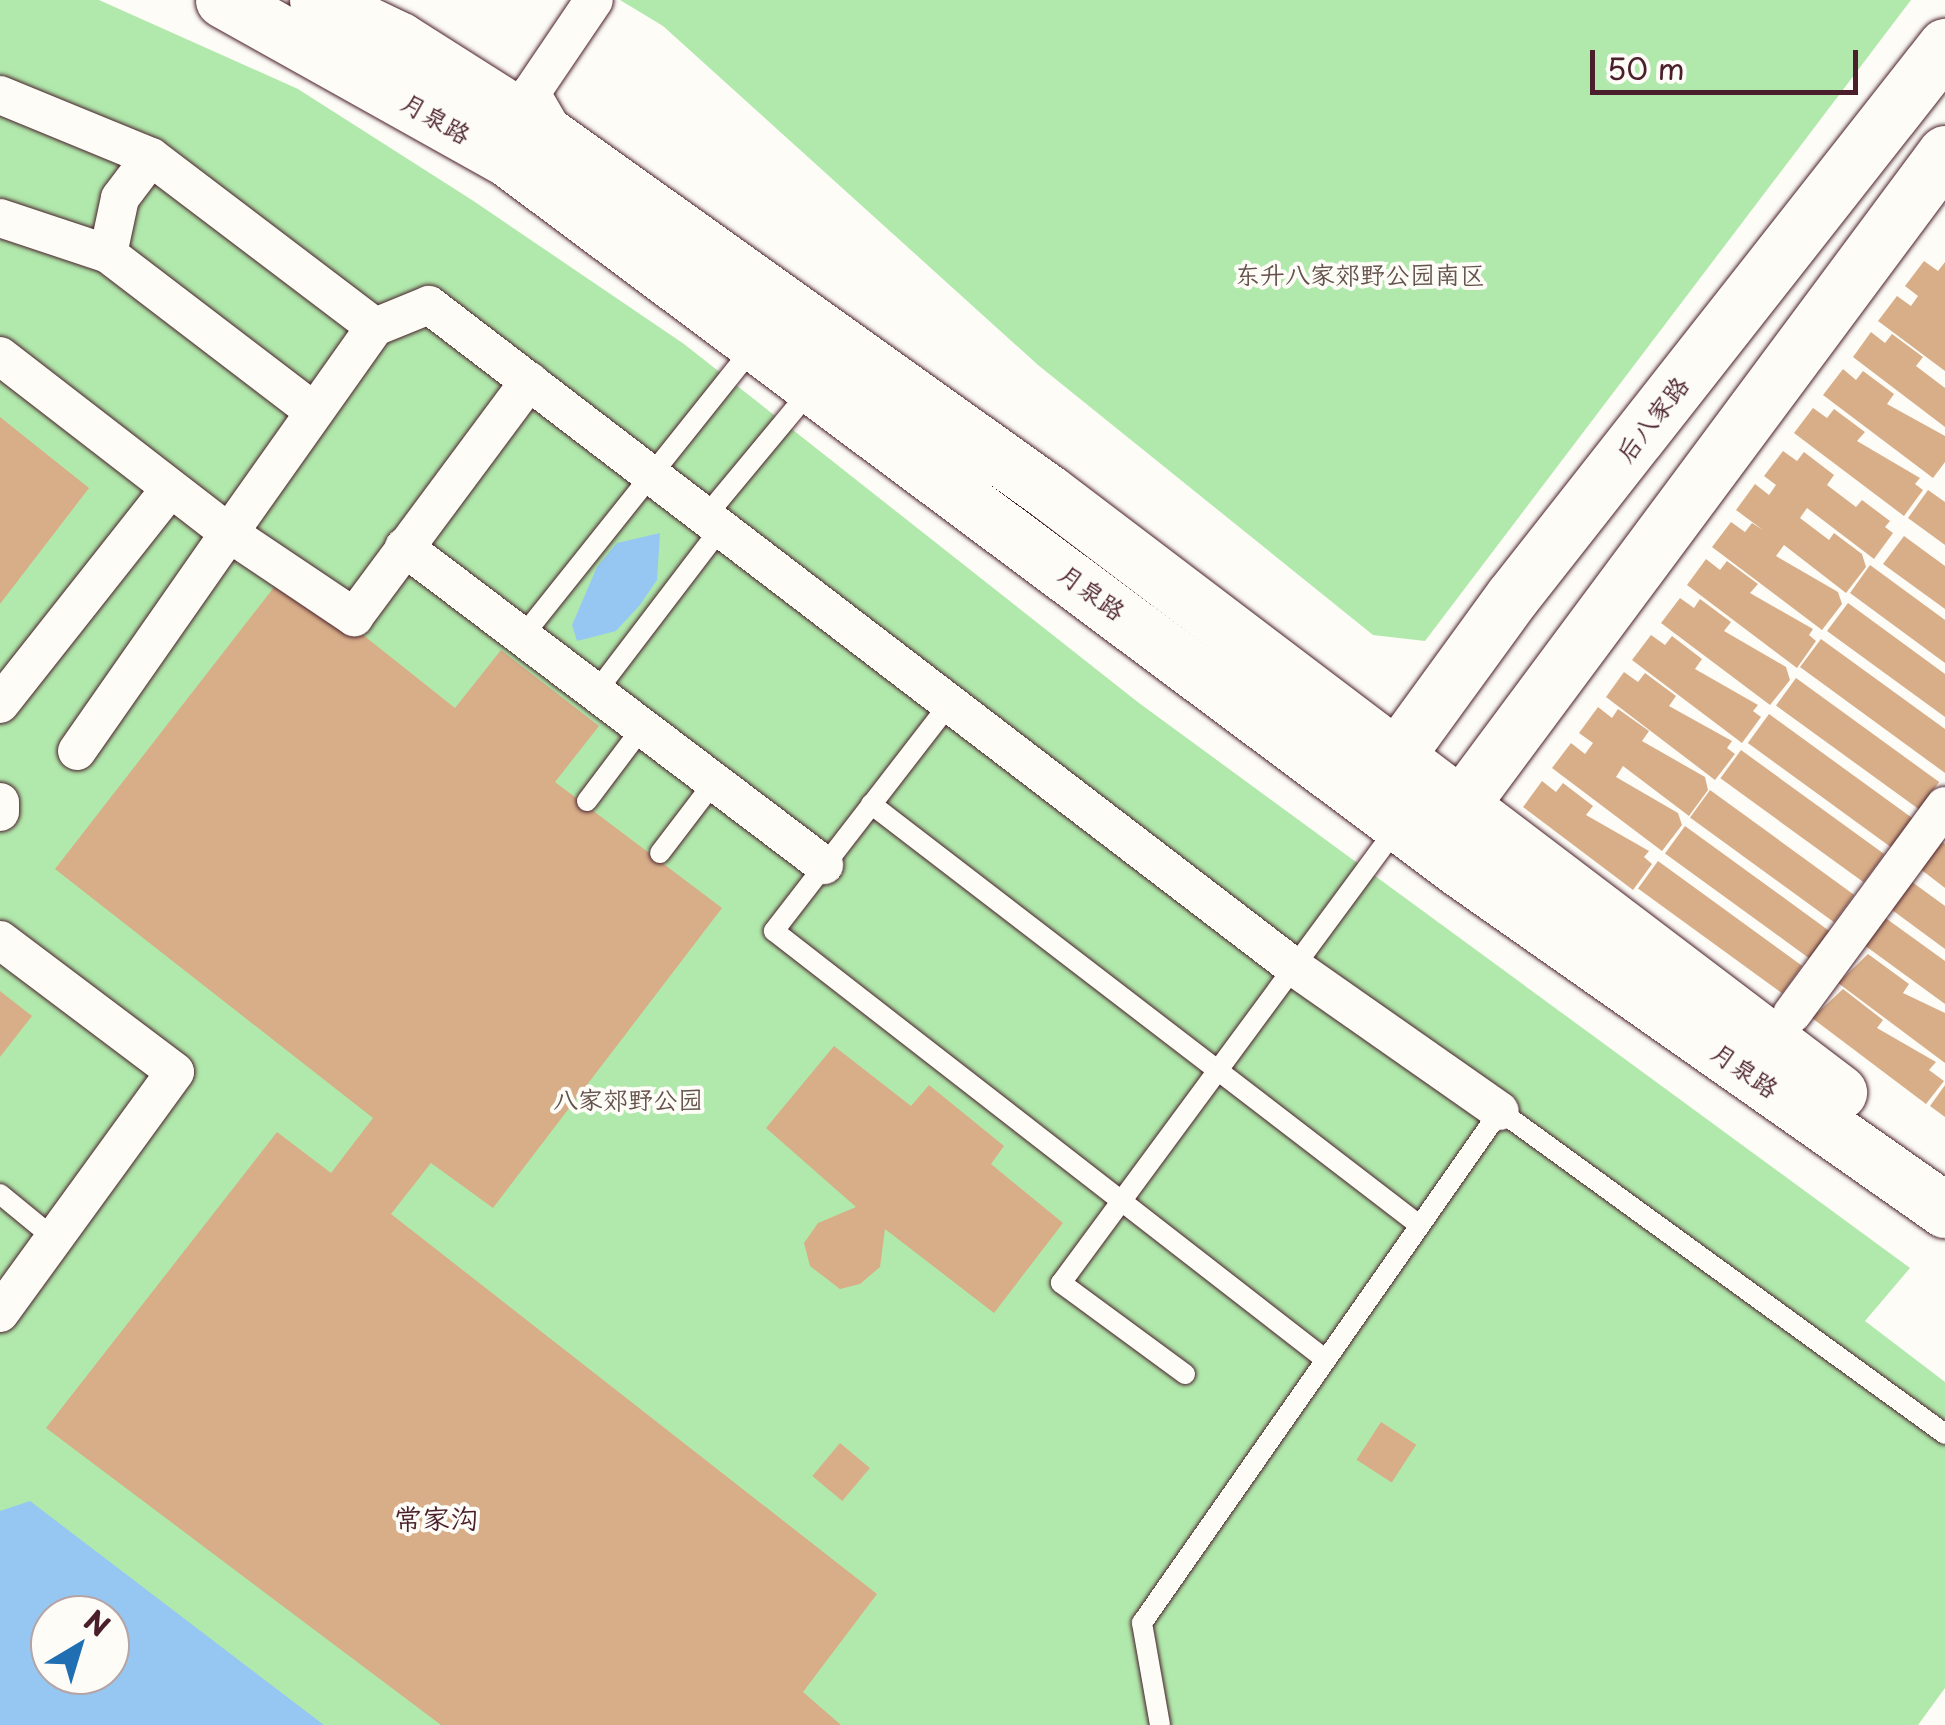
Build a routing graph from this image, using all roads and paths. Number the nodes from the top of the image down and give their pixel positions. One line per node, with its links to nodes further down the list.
1 (222, 0): 12 (main road, 月泉路)
2 (317, 0): 6 (main road, 月泉路)
3 (594, 0): 6 (street)
4 (1945, 46): 28 (main road, 后八家路)
5 (0, 96): 8 (street)
6 (564, 149): 28 (main road, 月泉路)
7 (1945, 153): 35 (main road)
8 (150, 158): 10 (street); 11 (street)
9 (0, 218): 10 (street)
10 (108, 254): 16 (street)
11 (375, 327): 14 (street); 16 (street)
12 (756, 344): 15 (main road, 月泉路); 17 (lane)
13 (0, 356): 18 (street)
14 (529, 381): 17 (street); 21 (street)
15 (813, 386): 19 (lane); 35 (main road, 月泉路)
16 (313, 411): 20 (street)
17 (649, 472): 19 (street); 22 (lane)
18 (169, 490): 20 (street); 25 (street)
19 (713, 522): 23 (lane); 24 (street)
20 (229, 534): 21 (street); 27 (street)
21 (404, 547): 22 (street)
22 (522, 637): 23 (street)
23 (596, 692): 26 (street)
24 (950, 703): 32 (lane); 39 (street)
25 (0, 704)
26 (642, 728): 29 (street); 30 (lane)
27 (77, 751)
28 (1396, 754): 35 (main road, 月泉路); 35 (main road, 后八家路)
29 (714, 782): 36 (lane); 37 (street)
30 (587, 801)
31 (0, 802): 34 (street)
32 (871, 804): 37 (lane); 41 (lane)
33 (1945, 806): 40 (street)
34 (0, 812)
35 (1414, 818): 39 (lane); 43 (main road, 月泉路); 46 (main road, 月泉路)
36 (660, 852)
37 (824, 865): 45 (lane)
38 (0, 940): 48 (street)
39 (1294, 967): 41 (lane); 42 (street)
40 (1792, 1014)
41 (1218, 1072): 45 (lane); 47 (lane)
42 (1500, 1111): 47 (lane); 52 (lane)
43 (1945, 1172)
44 (0, 1194): 48 (lane)
45 (1123, 1203): 50 (lane); 51 (lane)
46 (1945, 1210)
47 (1419, 1225): 50 (lane)
48 (56, 1240): 49 (street)
49 (0, 1312)
50 (1326, 1360): 53 (lane)
51 (1185, 1374)
52 (1945, 1434)
53 (1160, 1725)

